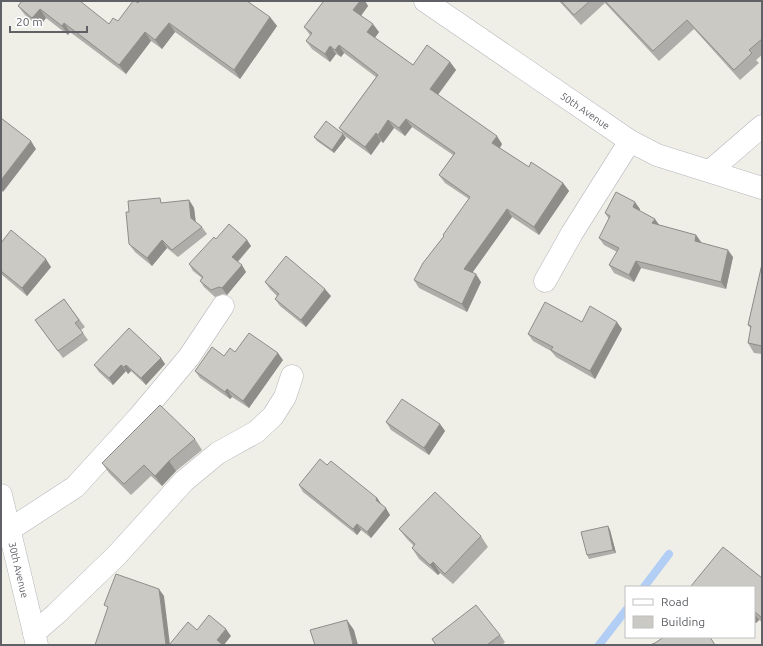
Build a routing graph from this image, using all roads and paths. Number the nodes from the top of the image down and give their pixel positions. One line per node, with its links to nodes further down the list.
1 (425, 1): 3 (street, 50th Avenue)
2 (762, 126): 4 (street)
3 (630, 141): 4 (street, 50th Avenue); 6 (street)
4 (710, 171): 5 (street, 50th Avenue)
5 (762, 188)
6 (546, 281)
7 (223, 306): 10 (street)
8 (292, 376): 11 (street)
9 (1, 495): 10 (street, 30th Avenue)
10 (9, 530): 11 (street, 30th Avenue)
11 (36, 639)

